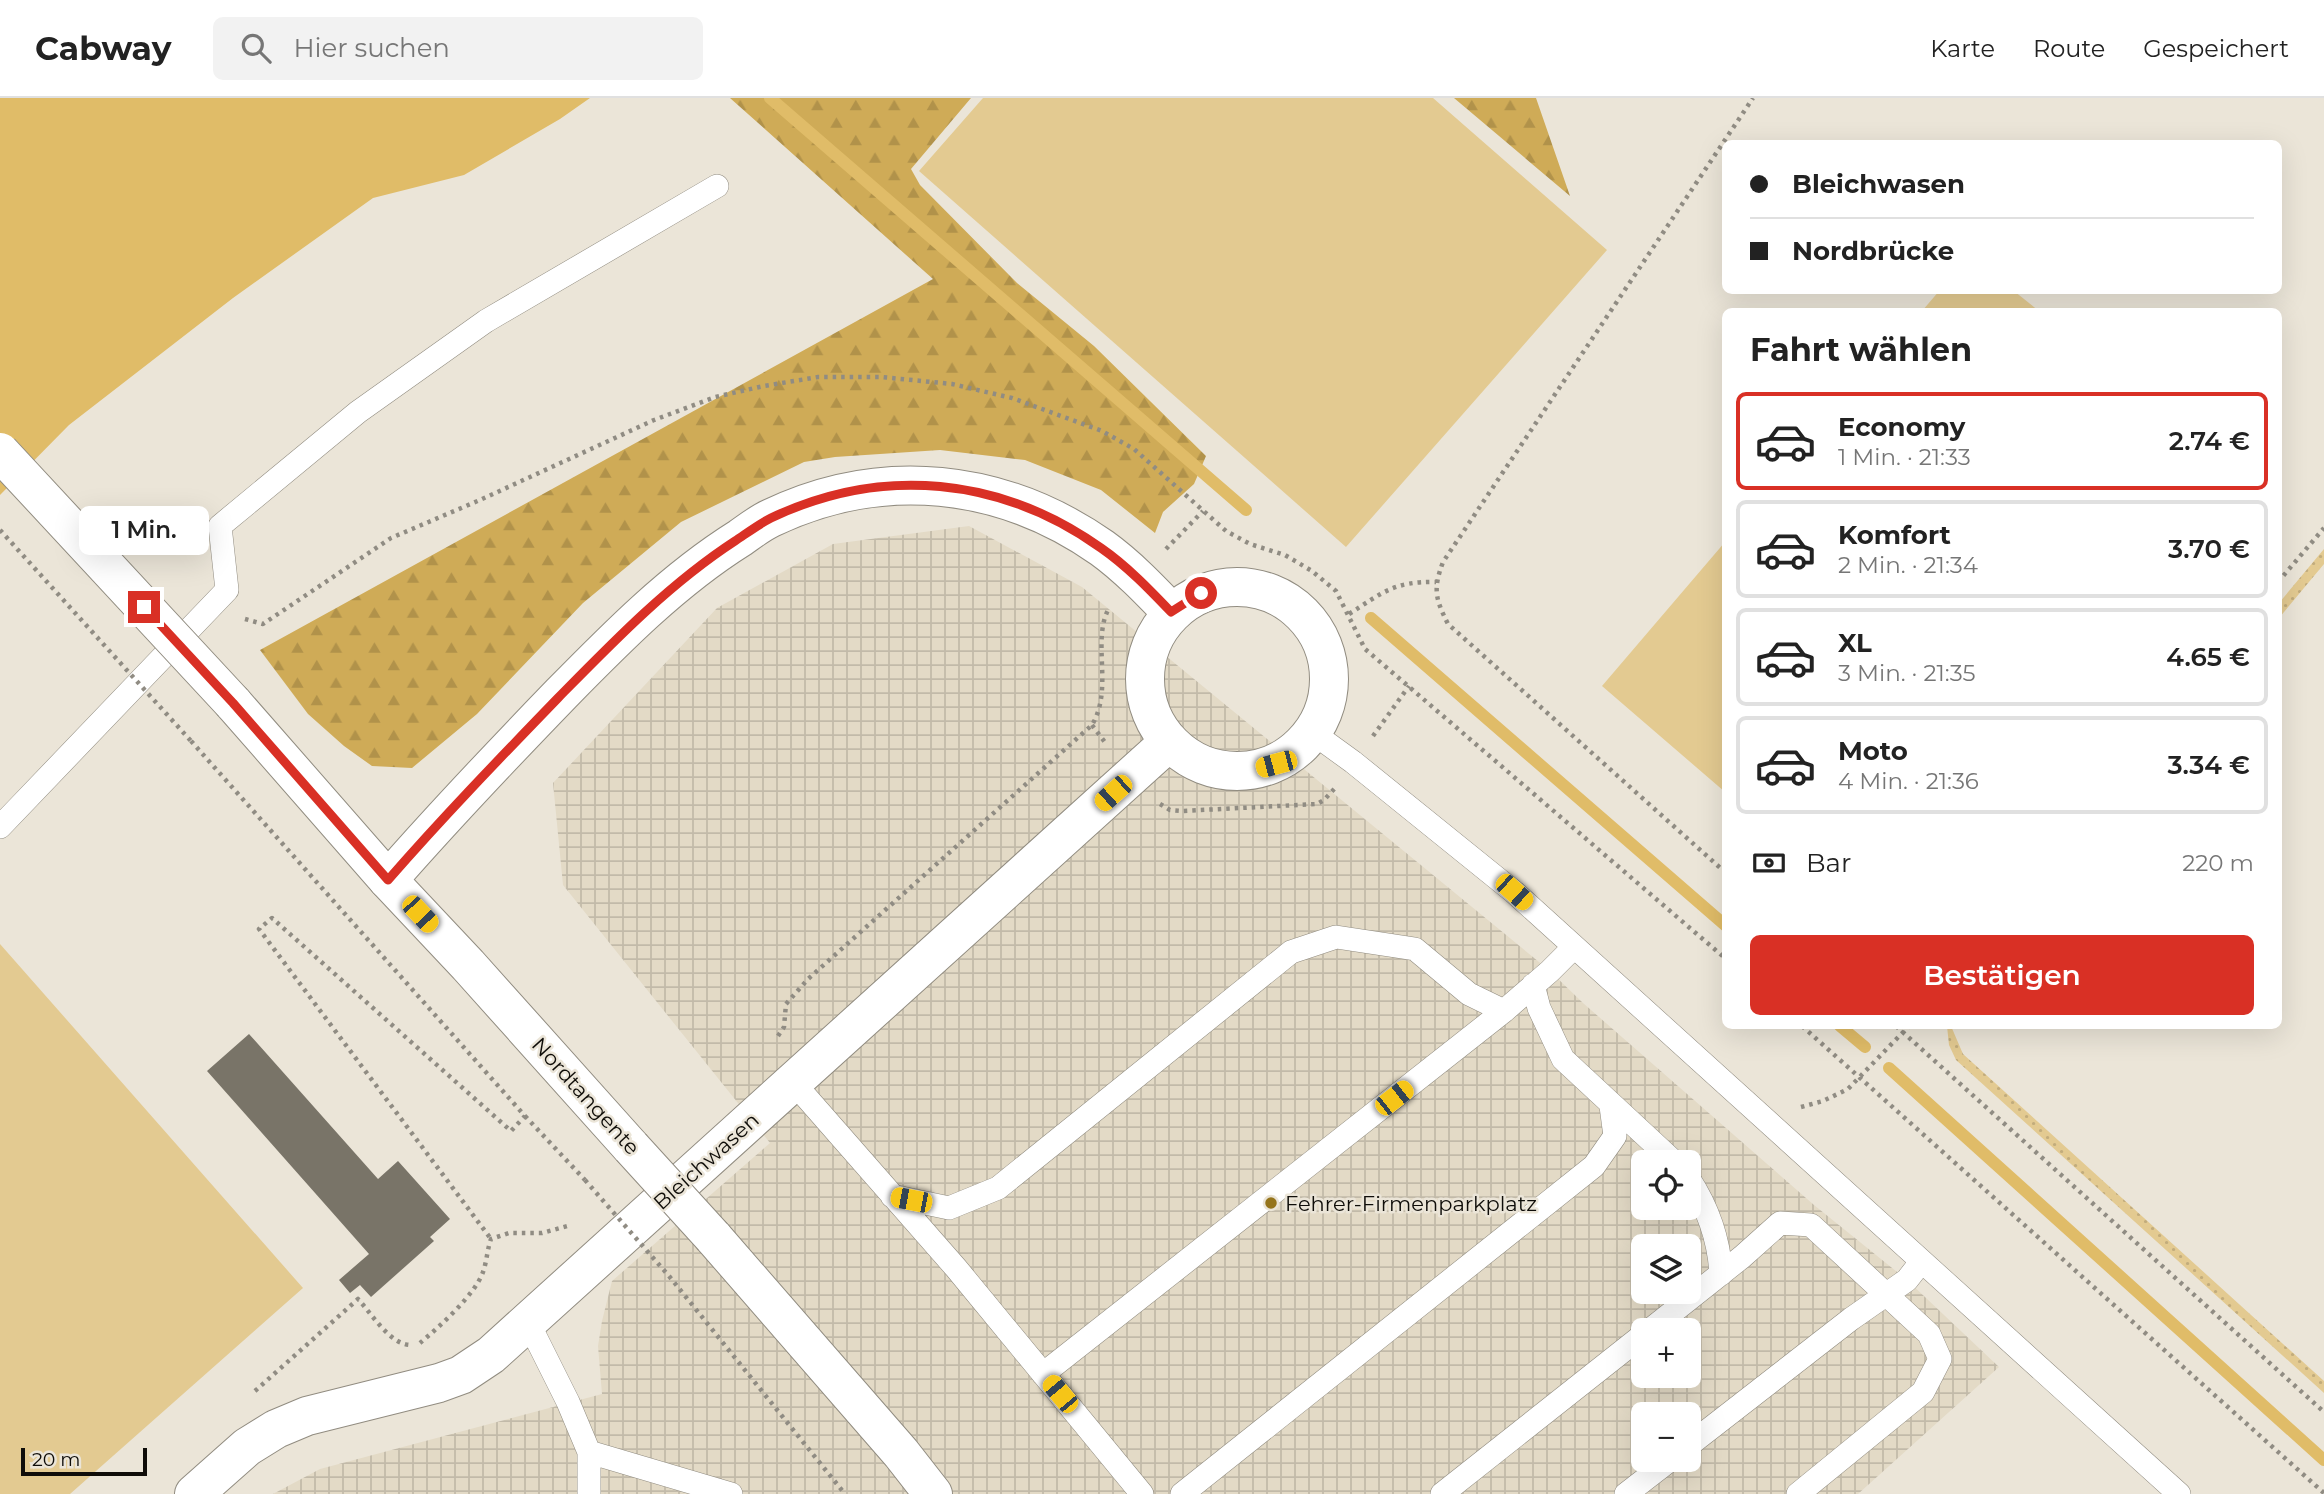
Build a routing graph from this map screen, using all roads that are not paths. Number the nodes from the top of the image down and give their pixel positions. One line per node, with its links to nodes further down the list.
1 (717, 186): 6 (lane)
2 (0, 452): 7 (street, Nordtangente, bridge)
3 (1171, 612): 4 (street); 5 (street); 7 (street)
4 (1313, 733): 5 (street); 8 (lane)
5 (1169, 742): 11 (street, Bleichwasen)
6 (0, 827)
7 (388, 880): 29 (street, Nordtangente, bridge)
8 (1574, 947): 9 (lane); 16 (lane)
9 (1533, 985): 10 (lane); 12 (lane)
10 (1504, 1011): 14 (lane); 22 (lane)
11 (793, 1082): 14 (lane); 20 (street, Bleichwasen)
12 (1611, 1105): 13 (lane); 31 (lane)
13 (1661, 1150)
14 (892, 1196): 22 (lane)
15 (1701, 1197): 17 (lane)
16 (1921, 1262): 18 (lane); 35 (lane)
17 (1721, 1274): 18 (lane); 19 (lane)
18 (1884, 1294): 23 (lane); 34 (lane)
19 (1665, 1318)
20 (528, 1322): 24 (lane); 26 (street, Bleichwasen)
21 (1631, 1344): 32 (lane)
22 (1043, 1374): 30 (lane)
23 (1701, 1436)
24 (589, 1452): 27 (lane); 28 (lane)
25 (1654, 1472): 33 (lane)
26 (194, 1494)
27 (589, 1494)
28 (731, 1494)
29 (933, 1494)
30 (1142, 1494)
31 (1182, 1494)
32 (1442, 1494)
33 (1626, 1494)
34 (1798, 1494)
35 (2179, 1494)

